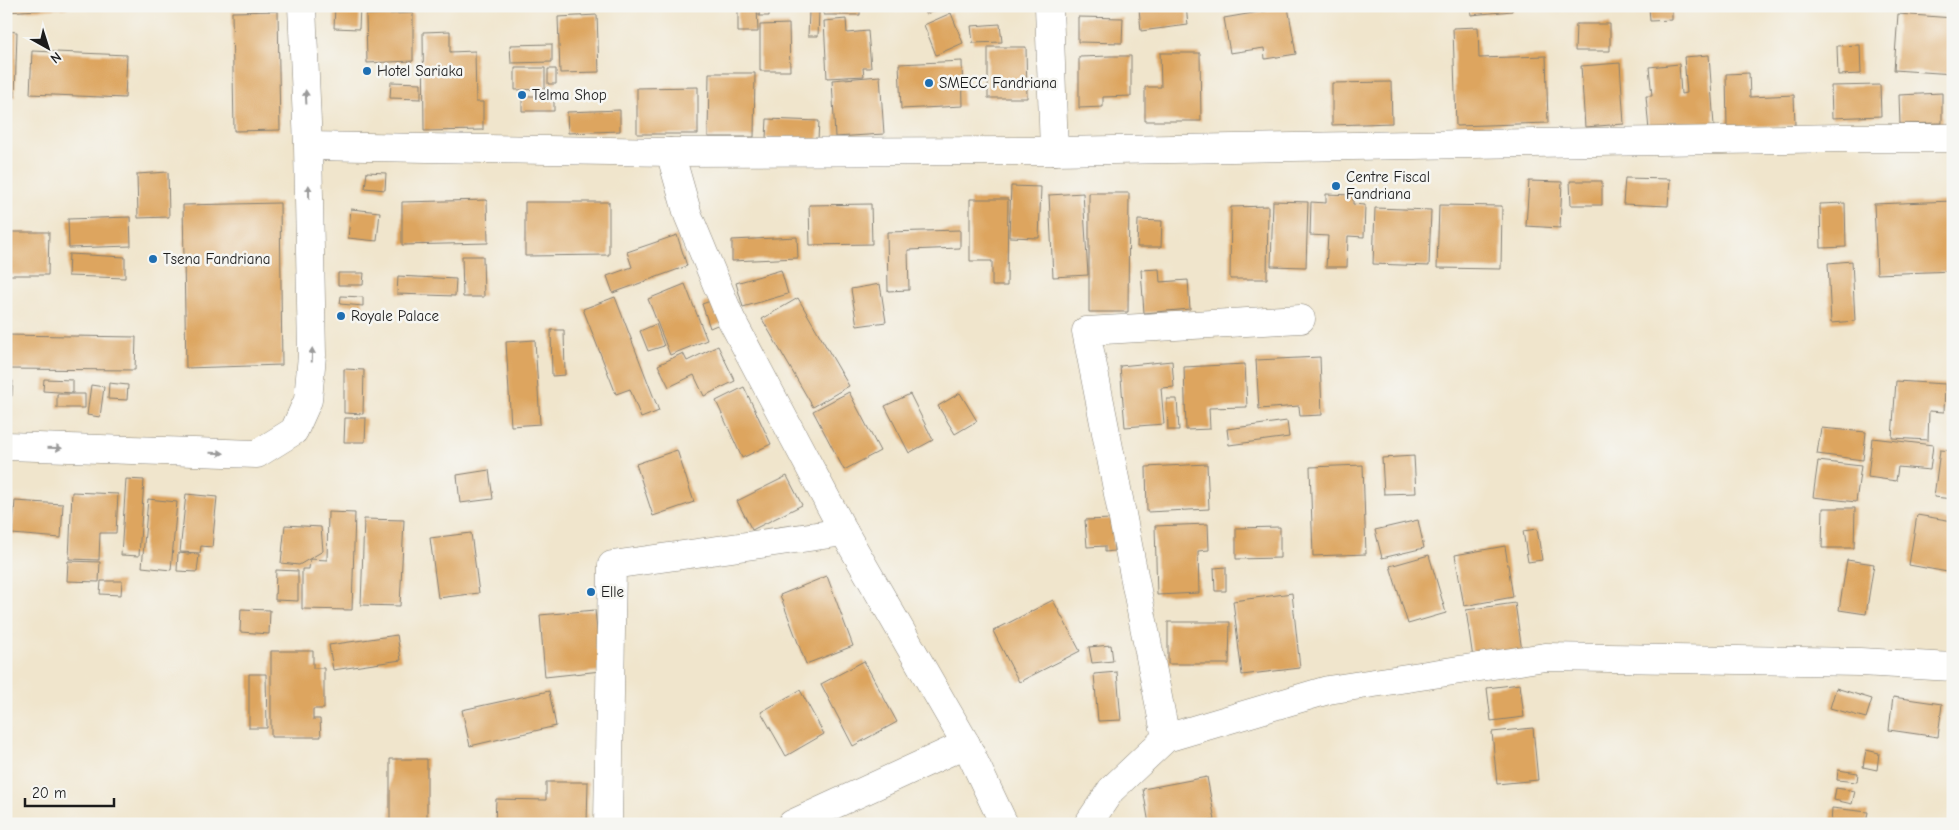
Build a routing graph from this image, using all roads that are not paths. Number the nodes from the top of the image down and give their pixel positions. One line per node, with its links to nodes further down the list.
1 (302, 6): 4 (street, one-way to 1)
2 (1049, 6): 5 (street)
3 (1953, 138): 5 (street)
4 (308, 146): 6 (street); 8 (street, one-way to 4)
5 (1054, 151): 6 (street)
6 (670, 152): 9 (street)
7 (1301, 319): 11 (street)
8 (6, 446)
9 (844, 532): 12 (street); 13 (street)
10 (1953, 667): 11 (street)
11 (1166, 738): 16 (street)
12 (966, 744): 14 (street); 15 (street)
13 (608, 824)
14 (792, 824)
15 (1004, 824)
16 (1088, 824)

